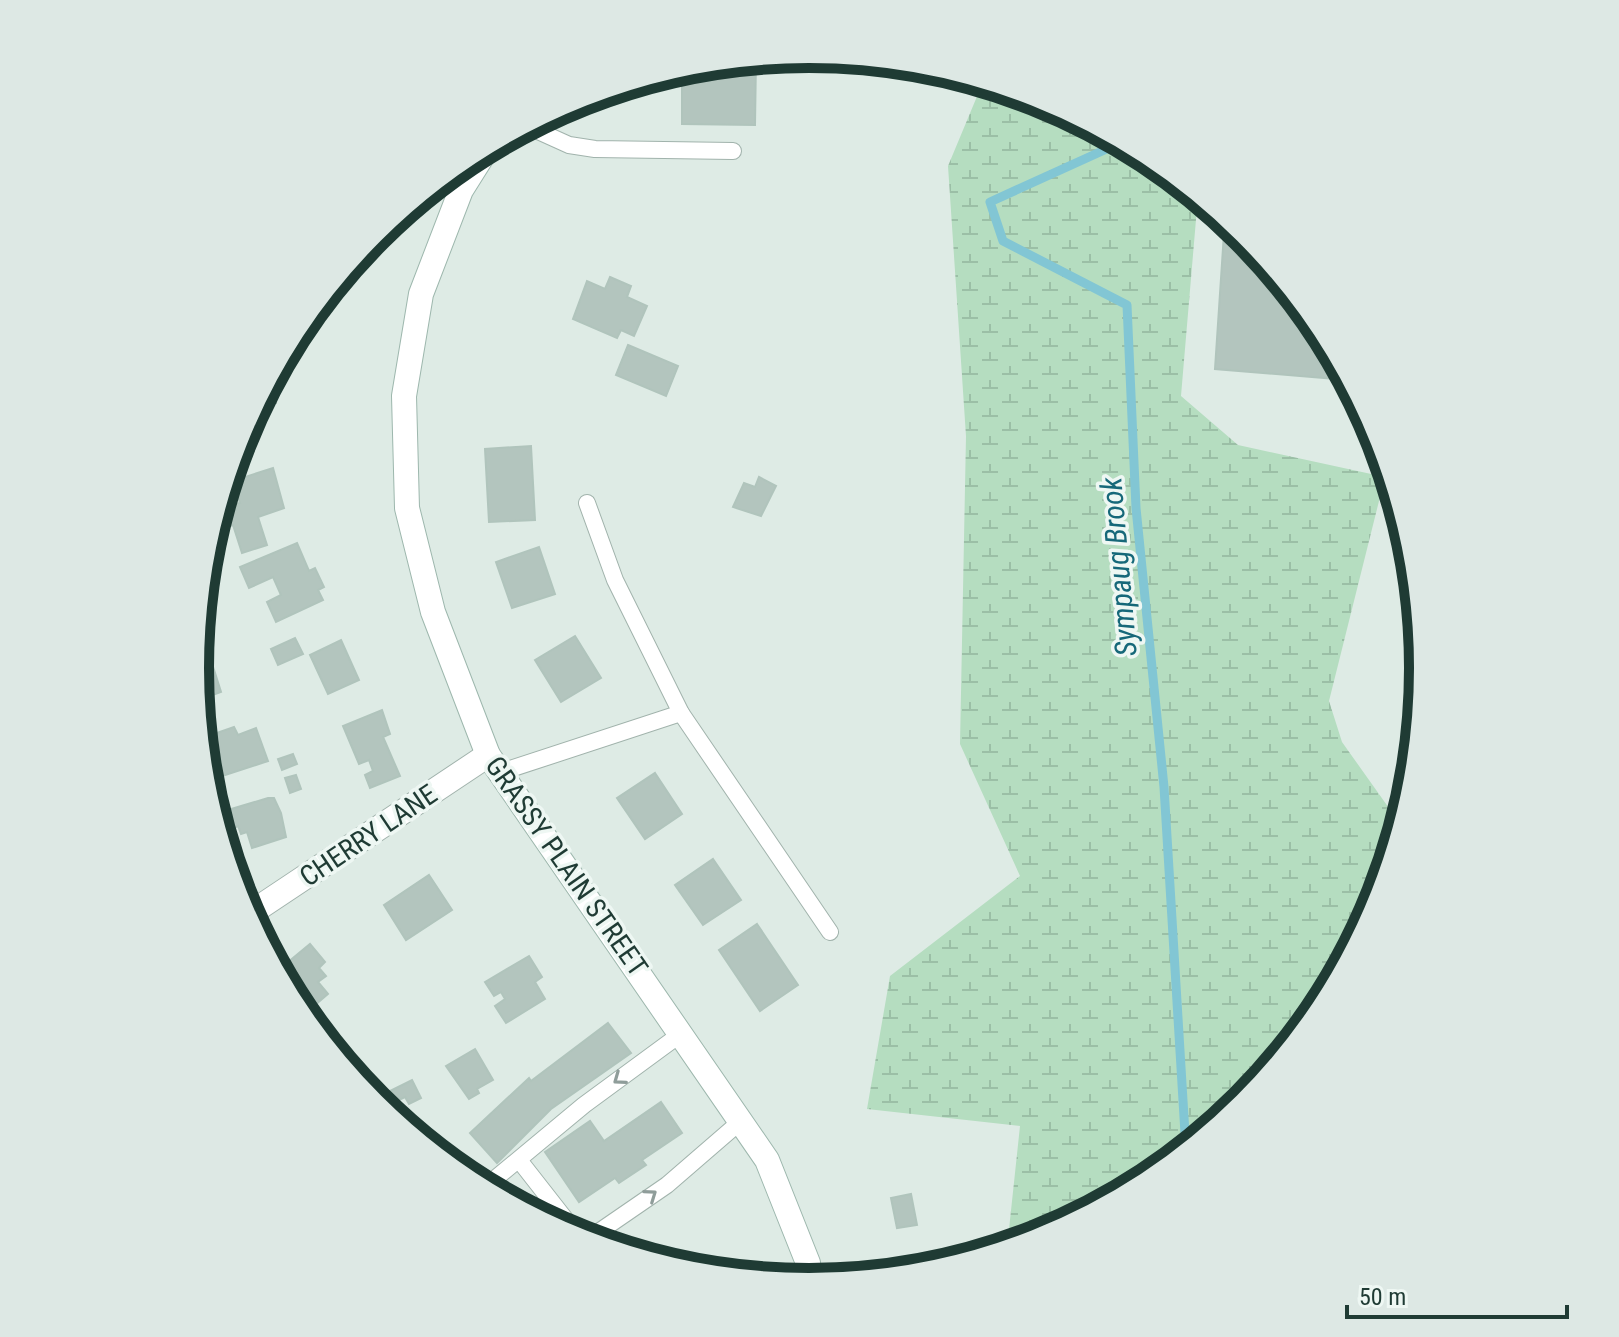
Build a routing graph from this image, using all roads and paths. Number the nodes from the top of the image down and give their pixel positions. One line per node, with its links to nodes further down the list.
1 (540, 132): 2 (lane)
2 (733, 151)
3 (473, 171): 6 (main road, GRASSY PLAIN STREET)
4 (587, 503): 5 (lane)
5 (681, 713): 6 (lane); 8 (lane)
6 (494, 763): 7 (main road, CHERRY LANE); 9 (main road, GRASSY PLAIN STREET)
7 (259, 908)
8 (830, 932)
9 (682, 1033): 10 (main road, GRASSY PLAIN STREET); 11 (lane, one-way to 11)
10 (741, 1121): 14 (lane, one-way to 10); 15 (main road, GRASSY PLAIN STREET)
11 (519, 1160): 12 (lane); 13 (lane)
12 (494, 1180)
13 (562, 1215)
14 (600, 1231)
15 (809, 1269)

